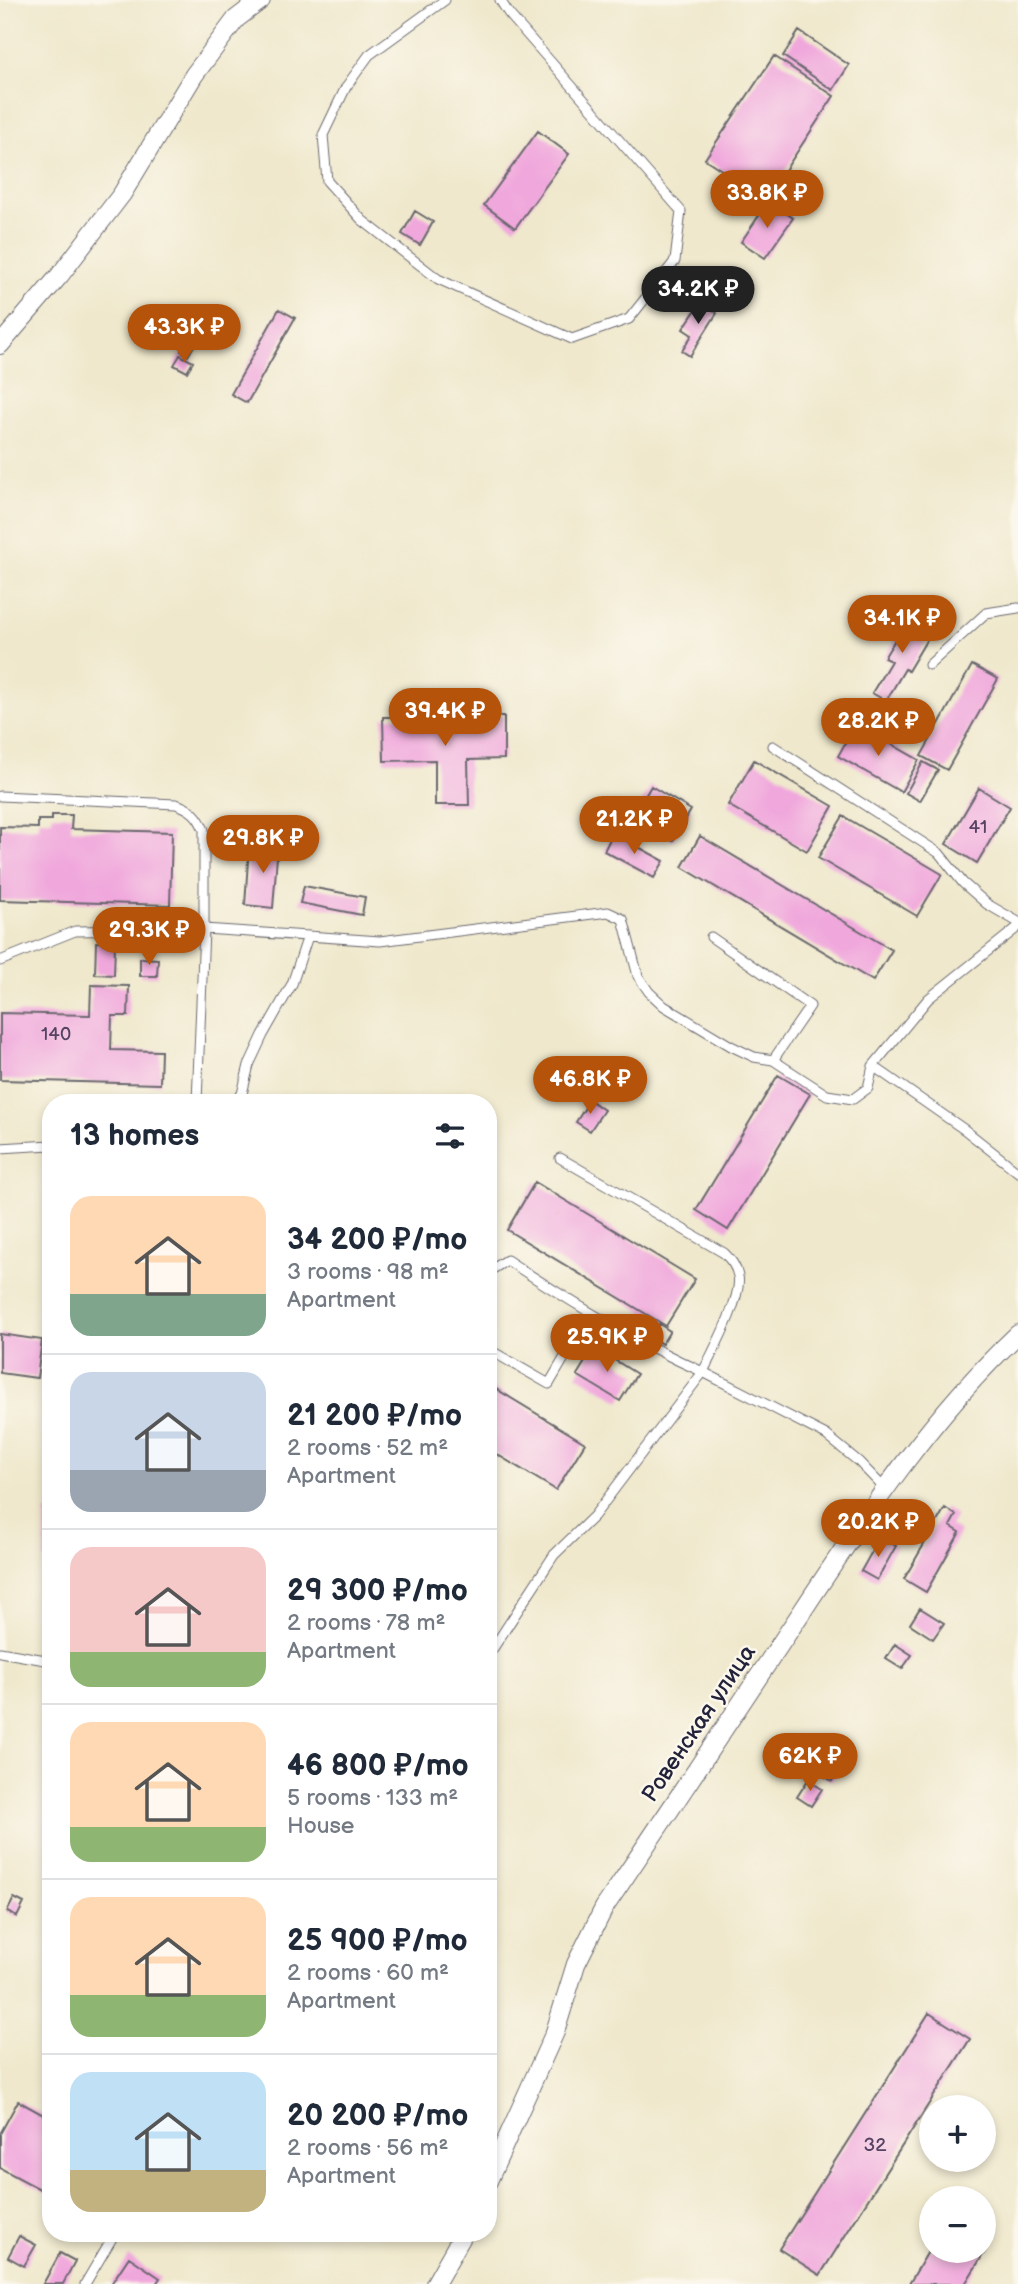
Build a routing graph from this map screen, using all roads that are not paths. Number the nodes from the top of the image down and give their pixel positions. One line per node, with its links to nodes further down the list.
1 (261, 0): 4 (street)
2 (445, 0): 3 (lane)
3 (500, 0)
4 (0, 345)
5 (1018, 608): 6 (lane)
6 (929, 665)
7 (773, 746): 9 (lane)
8 (0, 796): 10 (lane)
9 (1018, 925): 15 (lane)
10 (204, 929): 11 (lane); 13 (lane); 16 (lane)
11 (308, 936): 14 (lane); 17 (lane)
12 (711, 936): 14 (lane)
13 (0, 961)
14 (774, 1060): 15 (lane)
15 (873, 1066): 21 (lane)
16 (197, 1094)
17 (242, 1094)
18 (42, 1146): 19 (lane)
19 (0, 1148)
20 (560, 1158): 26 (lane)
21 (1018, 1172)
22 (497, 1266): 23 (lane)
23 (590, 1314): 25 (lane); 26 (lane)
24 (1018, 1334): 27 (street, Ровенская улица)
25 (497, 1354)
26 (703, 1372): 27 (lane); 28 (lane)
27 (884, 1488): 31 (street, Ровенская улица)
28 (497, 1642)
29 (0, 1652): 30 (lane)
30 (42, 1659)
31 (497, 2161)
32 (110, 2242): 34 (lane)
33 (459, 2242): 35 (street)
34 (85, 2284)
35 (435, 2284)

